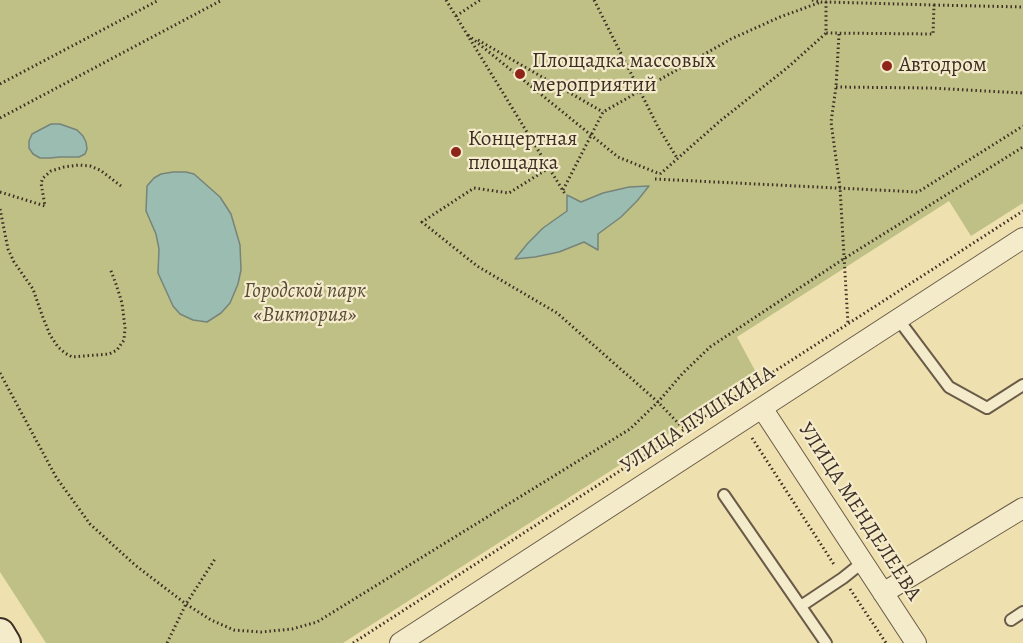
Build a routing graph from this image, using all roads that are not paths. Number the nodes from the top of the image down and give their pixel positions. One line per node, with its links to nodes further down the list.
1 (1023, 238): 2 (street, УЛИЦА ПУШКИНА)
2 (898, 319): 3 (lane); 4 (street, УЛИЦА ПУШКИНА)
3 (1023, 385)
4 (762, 408): 7 (street, УЛИЦА МЕНДЕЛЕЕВА); 14 (street, УЛИЦА ПУШКИНА)
5 (724, 495): 9 (lane)
6 (1023, 508): 8 (street)
7 (863, 562): 8 (street, УЛИЦА МЕНДЕЛЕЕВА); 9 (lane)
8 (883, 593): 16 (street, УЛИЦА МЕНДЕЛЕЕВА)
9 (801, 606): 15 (lane)
10 (1023, 612): 11 (lane)
11 (1011, 620)
12 (0, 633): 13 (main road)
13 (6, 643)
14 (400, 643)
15 (826, 643)
16 (916, 643)

